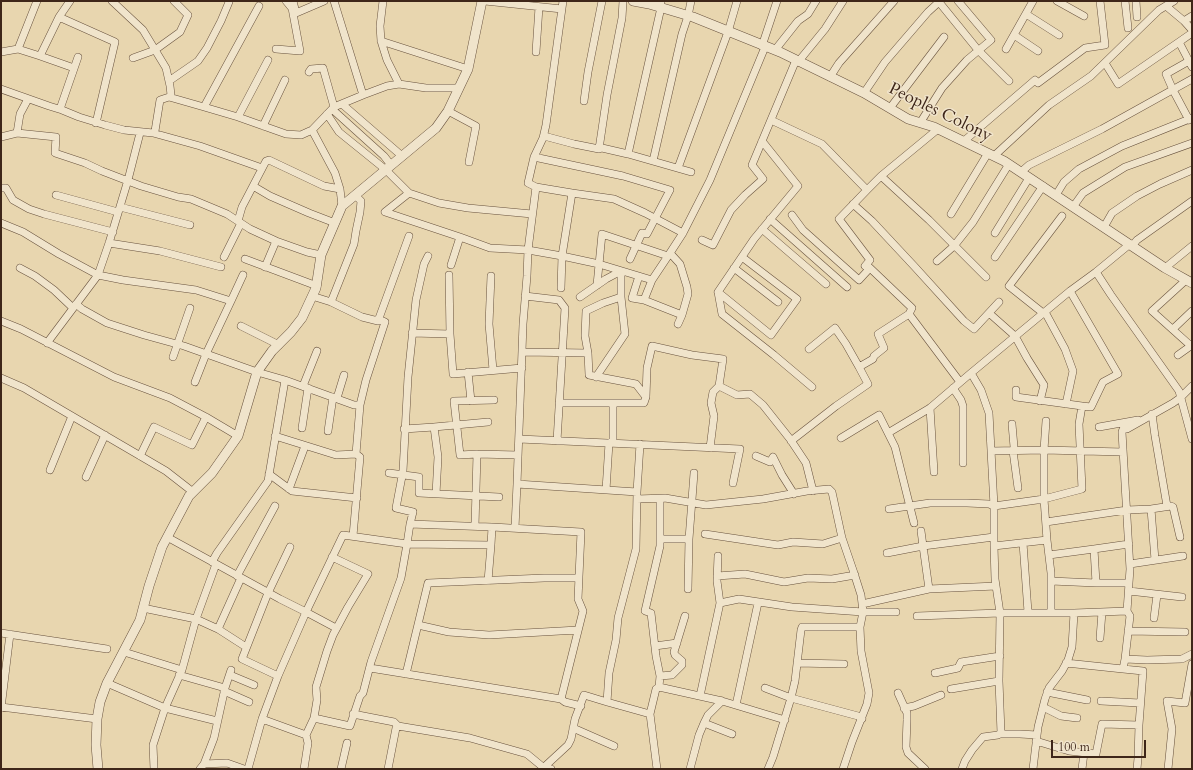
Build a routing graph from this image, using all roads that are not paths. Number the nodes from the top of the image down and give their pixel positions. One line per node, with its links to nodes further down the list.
1 (37, 1): 52 (street)
2 (70, 1): 39 (street)
3 (112, 1): 55 (street)
4 (174, 1): 55 (street)
5 (286, 1): 33 (street)
6 (334, 1): 81 (street)
7 (383, 1): 49 (street)
8 (483, 1): 32 (street); 69 (street)
9 (563, 1): 34 (street)
10 (602, 1): 84 (street)
11 (623, 1): 107 (street)
12 (633, 1): 29 (street, Peoples Colony)
13 (691, 1): 36 (street)
14 (737, 1): 44 (street)
15 (777, 1): 51 (street)
16 (816, 1): 56 (street)
17 (843, 1): 65 (street)
18 (894, 1): 71 (street)
19 (958, 1): 57 (street)
20 (1033, 1): 35 (street)
21 (1057, 1): 37 (street)
22 (1100, 1): 105 (street)
23 (1125, 1): 42 (street)
24 (1136, 1): 40 (street)
25 (1174, 1): 31 (street)
26 (229, 2): 74 (street)
27 (321, 2): 33 (street)
28 (939, 2): 57 (street); 80 (street)
29 (660, 4): 36 (street, Peoples Colony); 108 (street)
30 (259, 6): 86 (street)
31 (1166, 6): 41 (street); 66 (street)
32 (539, 7): 34 (street); 60 (street)
33 (294, 8): 53 (street)
34 (562, 9): 102 (street)
35 (1026, 14): 46 (street); 47 (street)
36 (688, 16): 44 (street, Peoples Colony); 112 (street)
37 (1084, 16)
38 (1192, 16): 41 (street)
39 (59, 17): 61 (street); 94 (street)
40 (1137, 17)
41 (1184, 21): 43 (street)
42 (1128, 28)
43 (1192, 30)
44 (728, 32): 51 (street, Peoples Colony); 117 (street)
45 (1192, 33): 50 (street)
46 (1014, 35): 54 (street); 58 (street)
47 (1059, 35)
48 (944, 37): 87 (street)
49 (381, 40): 69 (street); 76 (street)
50 (1179, 42): 66 (street); 67 (street)
51 (763, 46): 56 (street, Peoples Colony); 153 (street)
52 (18, 48): 59 (street); 61 (street)
53 (276, 49)
54 (1006, 49)
55 (155, 50): 63 (street); 74 (street)
56 (775, 50): 65 (street, Peoples Colony)
57 (978, 50): 75 (street); 95 (street)
58 (1038, 51)
59 (1, 52)
60 (536, 52)
61 (40, 56): 68 (street)
62 (78, 57): 68 (street)
63 (133, 58)
64 (268, 60): 91 (street)
65 (797, 61): 71 (street, Peoples Colony); 93 (street)
66 (1105, 63): 109 (street)
67 (1190, 64): 79 (street)
68 (74, 68): 88 (street)
69 (468, 69): 77 (street)
70 (309, 72): 89 (street)
71 (830, 77): 80 (street, Peoples Colony)
72 (285, 80): 96 (street)
73 (1192, 80): 79 (street)
74 (169, 81): 82 (street)
75 (1009, 81)
76 (399, 84): 77 (street); 81 (street)
77 (459, 88): 90 (street)
78 (1, 89): 83 (street)
79 (1173, 90): 92 (street); 120 (street)
80 (864, 93): 87 (street, Peoples Colony)
81 (363, 95): 85 (street)
82 (168, 97): 86 (street); 101 (street)
83 (28, 99): 88 (street); 100 (street)
84 (584, 101)
85 (342, 104): 89 (street); 110 (street)
86 (204, 107): 91 (street)
87 (890, 108): 95 (street, Peoples Colony)
88 (60, 109): 94 (street)
89 (331, 110): 98 (street); 115 (street); 115 (street)
90 (448, 111): 110 (street); 113 (street)
91 (238, 117): 96 (street)
92 (1190, 119): 134 (street)
93 (771, 120): 104 (street); 129 (street)
94 (96, 123): 99 (street)
95 (920, 123): 97 (street, Peoples Colony)
96 (263, 126): 98 (street)
97 (938, 129): 105 (street, Peoples Colony); 121 (street)
98 (312, 130): 128 (street)
99 (140, 132): 101 (street); 123 (street)
100 (17, 133): 103 (street); 123 (street)
101 (154, 133): 116 (street)
102 (544, 136): 107 (street); 111 (street)
103 (1, 137)
104 (762, 141): 145 (street); 157 (street)
105 (964, 142): 109 (street, Peoples Colony)
106 (1192, 143): 138 (street)
107 (599, 149): 108 (street)
108 (628, 154): 112 (street)
109 (991, 154): 114 (street, Peoples Colony); 141 (street)
110 (402, 156): 115 (street)
111 (534, 157): 126 (street); 144 (street)
112 (653, 161): 117 (street)
113 (469, 162)
114 (1009, 164): 120 (street, Peoples Colony); 162 (street)
115 (388, 167): 130 (street); 133 (street)
116 (262, 168): 124 (street); 128 (street)
117 (678, 168): 119 (street)
118 (1192, 170): 150 (street)
119 (691, 172)
120 (1021, 172): 122 (street, Peoples Colony)
121 (881, 176): 129 (street); 162 (street)
122 (1029, 178): 125 (street, Peoples Colony); 154 (street)
123 (128, 180): 139 (street); 146 (street)
124 (253, 186): 146 (street); 147 (street)
125 (1043, 186): 134 (street, Peoples Colony); 171 (street)
126 (536, 187): 131 (street); 140 (street)
127 (1, 188): 152 (street)
128 (340, 188): 137 (street)
129 (867, 190): 136 (street)
130 (409, 193): 140 (street); 156 (street)
131 (572, 193): 144 (street); 168 (street)
132 (56, 195): 139 (street)
133 (355, 195): 137 (street); 206 (street)
134 (1056, 195): 138 (street, Peoples Colony)
135 (1192, 201): 160 (street)
136 (854, 204): 181 (street); 212 (street)
137 (342, 206): 147 (street)
138 (1073, 207): 150 (street, Peoples Colony)
139 (119, 210): 149 (street); 152 (street)
140 (532, 214): 164 (street)
141 (951, 214)
142 (792, 215): 181 (street)
143 (1062, 216): 213 (street)
144 (655, 218): 153 (street); 161 (street)
145 (770, 220): 151 (street); 196 (street)
146 (239, 222): 158 (street); 169 (street)
147 (335, 223): 166 (street)
148 (1, 225): 185 (street)
149 (190, 225)
150 (1104, 227): 160 (street, Peoples Colony)
151 (762, 229): 170 (street); 193 (street)
152 (113, 232): 159 (street)
153 (683, 233): 165 (street)
154 (995, 233)
155 (409, 236): 216 (street)
156 (460, 237): 164 (street); 176 (street)
157 (702, 240)
158 (276, 241): 166 (street); 178 (street)
159 (109, 243): 177 (street); 185 (street)
160 (1131, 245): 182 (street, Peoples Colony); 184 (street)
161 (636, 246): 165 (street); 173 (street); 175 (street)
162 (954, 246): 174 (street); 190 (street)
163 (1192, 246): 182 (street)
164 (528, 250): 168 (street); 201 (street)
165 (669, 254): 191 (street); 215 (street)
166 (321, 255): 195 (street)
167 (428, 256): 221 (street)
168 (562, 256): 175 (street); 197 (street)
169 (224, 257)
170 (742, 257): 180 (street); 199 (street)
171 (995, 257)
172 (245, 258): 178 (street)
173 (630, 259)
174 (937, 261)
175 (599, 264): 183 (street); 194 (street)
176 (451, 265)
177 (221, 267)
178 (265, 267): 195 (street)
179 (20, 268): 209 (street)
180 (734, 268): 199 (street); 207 (street)
181 (870, 268): 214 (street)
182 (1165, 268): 192 (street, Peoples Colony)
183 (621, 271): 189 (street); 194 (street); 203 (street)
184 (1096, 272): 198 (street); 256 (street)
185 (98, 275): 205 (street); 209 (street)
186 (243, 275): 205 (street)
187 (449, 275): 222 (street)
188 (491, 276): 238 (street)
189 (639, 276): 191 (street); 204 (street)
190 (986, 277)
191 (652, 280): 204 (street)
192 (1189, 282): 220 (street)
193 (826, 284)
194 (597, 285): 202 (street)
195 (317, 286): 200 (street)
196 (847, 287)
197 (560, 288)
198 (1070, 291): 213 (street); 264 (street)
199 (718, 292): 251 (street)
200 (312, 296): 206 (street); 226 (street)
201 (525, 296): 230 (street); 231 (street)
202 (580, 297)
203 (621, 297): 232 (street); 243 (street)
204 (644, 300): 215 (street)
205 (232, 301): 233 (street)
206 (331, 302): 216 (street)
207 (778, 302)
208 (999, 302): 212 (street)
209 (74, 306): 224 (street); 225 (street)
210 (190, 308): 225 (street)
211 (1192, 311): 220 (street)
212 (989, 313): 223 (street)
213 (1044, 313): 223 (street); 262 (street)
214 (910, 314): 236 (street); 247 (street)
215 (682, 315): 218 (street)
216 (378, 319): 263 (street)
217 (1, 321): 224 (street)
218 (678, 324)
219 (241, 326): 226 (street)
220 (1173, 329): 227 (street)
221 (412, 333): 222 (street); 277 (street)
222 (450, 334): 240 (street)
223 (1016, 336): 241 (street); 259 (street)
224 (47, 343): 268 (street)
225 (178, 345): 233 (street); 235 (street)
226 (279, 345): 239 (street)
227 (1192, 345): 234 (street)
228 (809, 349): 236 (street)
229 (317, 351): 250 (street)
230 (522, 352): 231 (street); 237 (street)
231 (562, 352): 232 (street); 260 (street)
232 (588, 353): 243 (street)
233 (206, 354): 239 (street); 246 (street)
234 (1178, 355)
235 (173, 357)
236 (859, 367): 287 (street)
237 (522, 368): 238 (street); 284 (street)
238 (493, 370): 240 (street)
239 (257, 372): 245 (street); 281 (street)
240 (468, 372): 258 (street)
241 (971, 373): 247 (street); 293 (street)
242 (344, 375): 254 (street)
243 (596, 377): 255 (street)
244 (1, 378): 267 (street)
245 (285, 380): 250 (street); 282 (street)
246 (195, 382)
247 (960, 382): 252 (street)
248 (719, 386): 255 (street); 287 (street); 291 (street)
249 (1192, 386): 256 (street)
250 (306, 387): 254 (street); 276 (street)
251 (812, 387)
252 (953, 388): 265 (street); 302 (street)
253 (1016, 390): 259 (street)
254 (335, 398): 263 (street); 278 (street)
255 (646, 398): 261 (street)
256 (1180, 398): 266 (street); 285 (street)
257 (494, 400): 258 (street)
258 (471, 401): 273 (street)
259 (1040, 401): 262 (street)
260 (559, 403): 261 (street); 286 (street)
261 (613, 403): 288 (street)
262 (1066, 404): 264 (street)
263 (360, 405): 297 (street)
264 (1082, 406): 295 (street)
265 (930, 408): 279 (street); 304 (street)
266 (1152, 414): 269 (street); 330 (street)
267 (72, 416): 280 (street); 303 (street)
268 (206, 417): 281 (street); 300 (street)
269 (1142, 420): 275 (street); 296 (street)
270 (1046, 421): 292 (street)
271 (488, 422): 273 (street)
272 (1012, 424): 294 (street)
273 (457, 425): 274 (street); 298 (street)
274 (434, 427): 277 (street); 318 (street)
275 (1099, 427)
276 (302, 428)
277 (404, 429): 308 (street)
278 (328, 432)
279 (888, 433): 283 (street); 328 (street)
280 (105, 435): 300 (street); 309 (street)
281 (238, 436): 316 (street)
282 (275, 436): 290 (street); 307 (street)
283 (841, 438)
284 (519, 439): 286 (street); 299 (street)
285 (1192, 439)
286 (557, 441): 288 (street)
287 (792, 441): 315 (street)
288 (611, 443): 289 (street); 314 (street)
289 (640, 444): 291 (street); 317 (street)
290 (305, 446): 297 (street); 313 (street)
291 (710, 448): 310 (street)
292 (1044, 450): 294 (street); 295 (street); 325 (street)
293 (991, 451): 294 (street); 329 (street)
294 (1013, 451): 312 (street)
295 (1079, 451): 296 (street); 325 (street)
296 (1123, 452): 333 (street)
297 (356, 454): 322 (street)
298 (477, 454): 299 (street); 320 (street)
299 (518, 455): 311 (street)
300 (140, 456): 316 (street)
301 (756, 456): 319 (street)
302 (963, 463)
303 (50, 470)
304 (934, 472)
305 (389, 473): 308 (street)
306 (694, 473): 326 (street)
307 (269, 474): 313 (street); 364 (street)
308 (402, 474): 318 (street); 336 (street)
309 (86, 477)
310 (733, 483)
311 (517, 484): 314 (street); 339 (street)
312 (1018, 488)
313 (289, 489): 322 (street)
314 (606, 490): 317 (street)
315 (813, 491): 319 (street); 346 (street)
316 (193, 492): 343 (street)
317 (637, 492): 324 (street)
318 (436, 494): 320 (street)
319 (794, 494): 326 (street)
320 (476, 496): 321 (street); 337 (street)
321 (499, 497)
322 (357, 498): 342 (street)
323 (660, 498): 324 (street); 326 (street); 347 (street)
324 (637, 499): 445 (street)
325 (1044, 499): 329 (street); 334 (street)
326 (692, 503): 348 (street)
327 (275, 506): 368 (street)
328 (910, 506): 329 (street); 331 (street); 335 (street)
329 (994, 506): 344 (street)
330 (1167, 506): 332 (street); 345 (street)
331 (889, 509)
332 (1151, 509): 333 (street); 363 (street)
333 (1127, 510): 334 (street); 352 (street)
334 (1046, 522): 349 (street)
335 (914, 523)
336 (410, 524): 337 (street); 351 (street)
337 (475, 526): 338 (street)
338 (492, 527): 339 (street); 353 (street)
339 (515, 528): 369 (street)
340 (921, 531): 354 (street)
341 (705, 534): 346 (street)
342 (354, 536): 351 (street); 362 (street)
343 (167, 537): 364 (street); 384 (street)
344 (994, 537): 354 (street); 355 (street)
345 (1180, 537)
346 (842, 538): 366 (street)
347 (660, 539): 348 (street); 409 (street)
348 (689, 540): 375 (street)
349 (1047, 540): 350 (street); 359 (street)
350 (1023, 543): 355 (street); 389 (street)
351 (407, 544): 353 (street); 421 (street)
352 (1129, 544): 357 (street); 365 (street)
353 (491, 545): 370 (street)
354 (924, 546): 358 (street); 376 (street)
355 (994, 546): 374 (street)
356 (290, 548): 378 (street)
357 (1094, 549): 359 (street); 372 (street)
358 (887, 553)
359 (1049, 555): 371 (street)
360 (718, 556): 367 (street)
361 (1183, 556): 363 (street)
362 (332, 557): 386 (street); 400 (street)
363 (1155, 560): 365 (street)
364 (214, 563): 368 (street); 397 (street)
365 (1130, 564): 373 (street)
366 (855, 575): 367 (street); 383 (street)
367 (717, 576): 381 (street)
368 (239, 577): 378 (street); 401 (street)
369 (579, 578): 370 (street); 402 (street)
370 (488, 580): 398 (street)
371 (1051, 581): 372 (street); 390 (street)
372 (1096, 583): 373 (street)
373 (1129, 583): 377 (street)
374 (996, 586): 376 (street); 392 (street)
375 (688, 589)
376 (929, 589): 383 (street)
377 (1129, 591): 379 (street); 385 (street)
378 (268, 593): 386 (street); 410 (street)
379 (1157, 595): 380 (street); 396 (street)
380 (1182, 597)
381 (720, 603): 382 (street); 438 (street)
382 (758, 603): 387 (street); 448 (street)
383 (862, 604): 387 (street)
384 (143, 608): 397 (street); 412 (street)
385 (1127, 611): 391 (street); 403 (street)
386 (306, 612): 400 (street); 426 (street)
387 (863, 612): 388 (street); 399 (street)
388 (896, 612)
389 (1028, 612): 390 (street); 392 (street)
390 (1051, 612): 393 (street)
391 (1102, 612): 393 (street); 407 (street)
392 (1000, 613): 395 (street); 414 (street)
393 (1074, 613): 418 (street)
394 (685, 616): 408 (street)
395 (917, 616)
396 (1154, 618)
397 (196, 619): 401 (street); 423 (street)
398 (418, 625): 402 (street); 425 (street)
399 (860, 627): 417 (street); 459 (street)
400 (336, 628): 455 (street)
401 (218, 629): 410 (street)
402 (578, 630): 440 (street)
403 (1128, 631): 404 (street); 415 (street)
404 (1185, 632)
405 (1, 633): 406 (street)
406 (10, 634): 411 (street); 416 (street)
407 (1100, 638)
408 (677, 643): 409 (street); 427 (street)
409 (655, 646): 427 (street)
410 (246, 647): 426 (street)
411 (107, 649)
412 (124, 652): 423 (street); 429 (street)
413 (1191, 654): 415 (street); 420 (street)
414 (1000, 656): 424 (street); 428 (street)
415 (1125, 659): 422 (street)
416 (4, 661): 447 (street)
417 (797, 663): 419 (street); 439 (street)
418 (1066, 663): 422 (street); 435 (street)
419 (844, 664)
420 (1192, 664): 491 (street)
421 (370, 668): 425 (street); 453 (street)
422 (1123, 669): 446 (street)
423 (181, 673): 434 (street); 451 (street)
424 (935, 673)
425 (406, 674): 440 (street)
426 (278, 676): 458 (street)
427 (660, 676): 431 (street)
428 (999, 681): 433 (street); 467 (street)
429 (106, 683): 451 (street); 457 (street)
430 (254, 685): 434 (street)
431 (659, 687): 438 (street); 454 (street)
432 (765, 688): 439 (street)
433 (951, 689)
434 (224, 690): 444 (street); 461 (street)
435 (1047, 692): 441 (street); 450 (street)
436 (898, 693): 452 (street)
437 (941, 695): 452 (street)
438 (700, 696): 442 (street)
439 (791, 698): 459 (street); 460 (street)
440 (561, 699): 449 (street)
441 (1087, 700)
442 (722, 701): 448 (street); 462 (street)
443 (1101, 701): 446 (street)
444 (249, 702)
445 (607, 702): 449 (street); 454 (street)
446 (1140, 703): 463 (street)
447 (1, 704): 457 (street)
448 (736, 705): 460 (street)
449 (581, 706): 465 (street)
450 (1043, 707): 456 (street); 469 (street)
451 (165, 708): 461 (street); 475 (street)
452 (904, 708): 486 (street)
453 (354, 714): 455 (street); 464 (street)
454 (650, 714): 482 (street)
455 (314, 718): 468 (street)
456 (1077, 718)
457 (97, 719): 474 (street)
458 (262, 719): 468 (street); 477 (street)
459 (862, 719): 485 (street)
460 (784, 720): 484 (street)
461 (217, 721): 473 (street)
462 (704, 723): 466 (street); 483 (street)
463 (1139, 725): 472 (street); 490 (street)
464 (398, 726): 480 (street); 481 (street)
465 (573, 728): 471 (street); 481 (street)
466 (732, 734)
467 (1000, 734): 469 (street); 487 (street)
468 (306, 735): 478 (street)
469 (1036, 738): 472 (street); 488 (street)
470 (347, 743): 479 (street)
471 (614, 746)
472 (1084, 753): 489 (street)
473 (202, 767): 476 (street)
474 (98, 769)
475 (154, 769)
476 (244, 769)
477 (248, 769)
478 (304, 769)
479 (341, 769)
480 (388, 769)
481 (546, 769)
482 (657, 769)
483 (690, 769)
484 (768, 769)
485 (843, 769)
486 (925, 769)
487 (962, 769)
488 (1033, 769)
489 (1082, 769)
490 (1137, 769)
491 (1168, 769)

